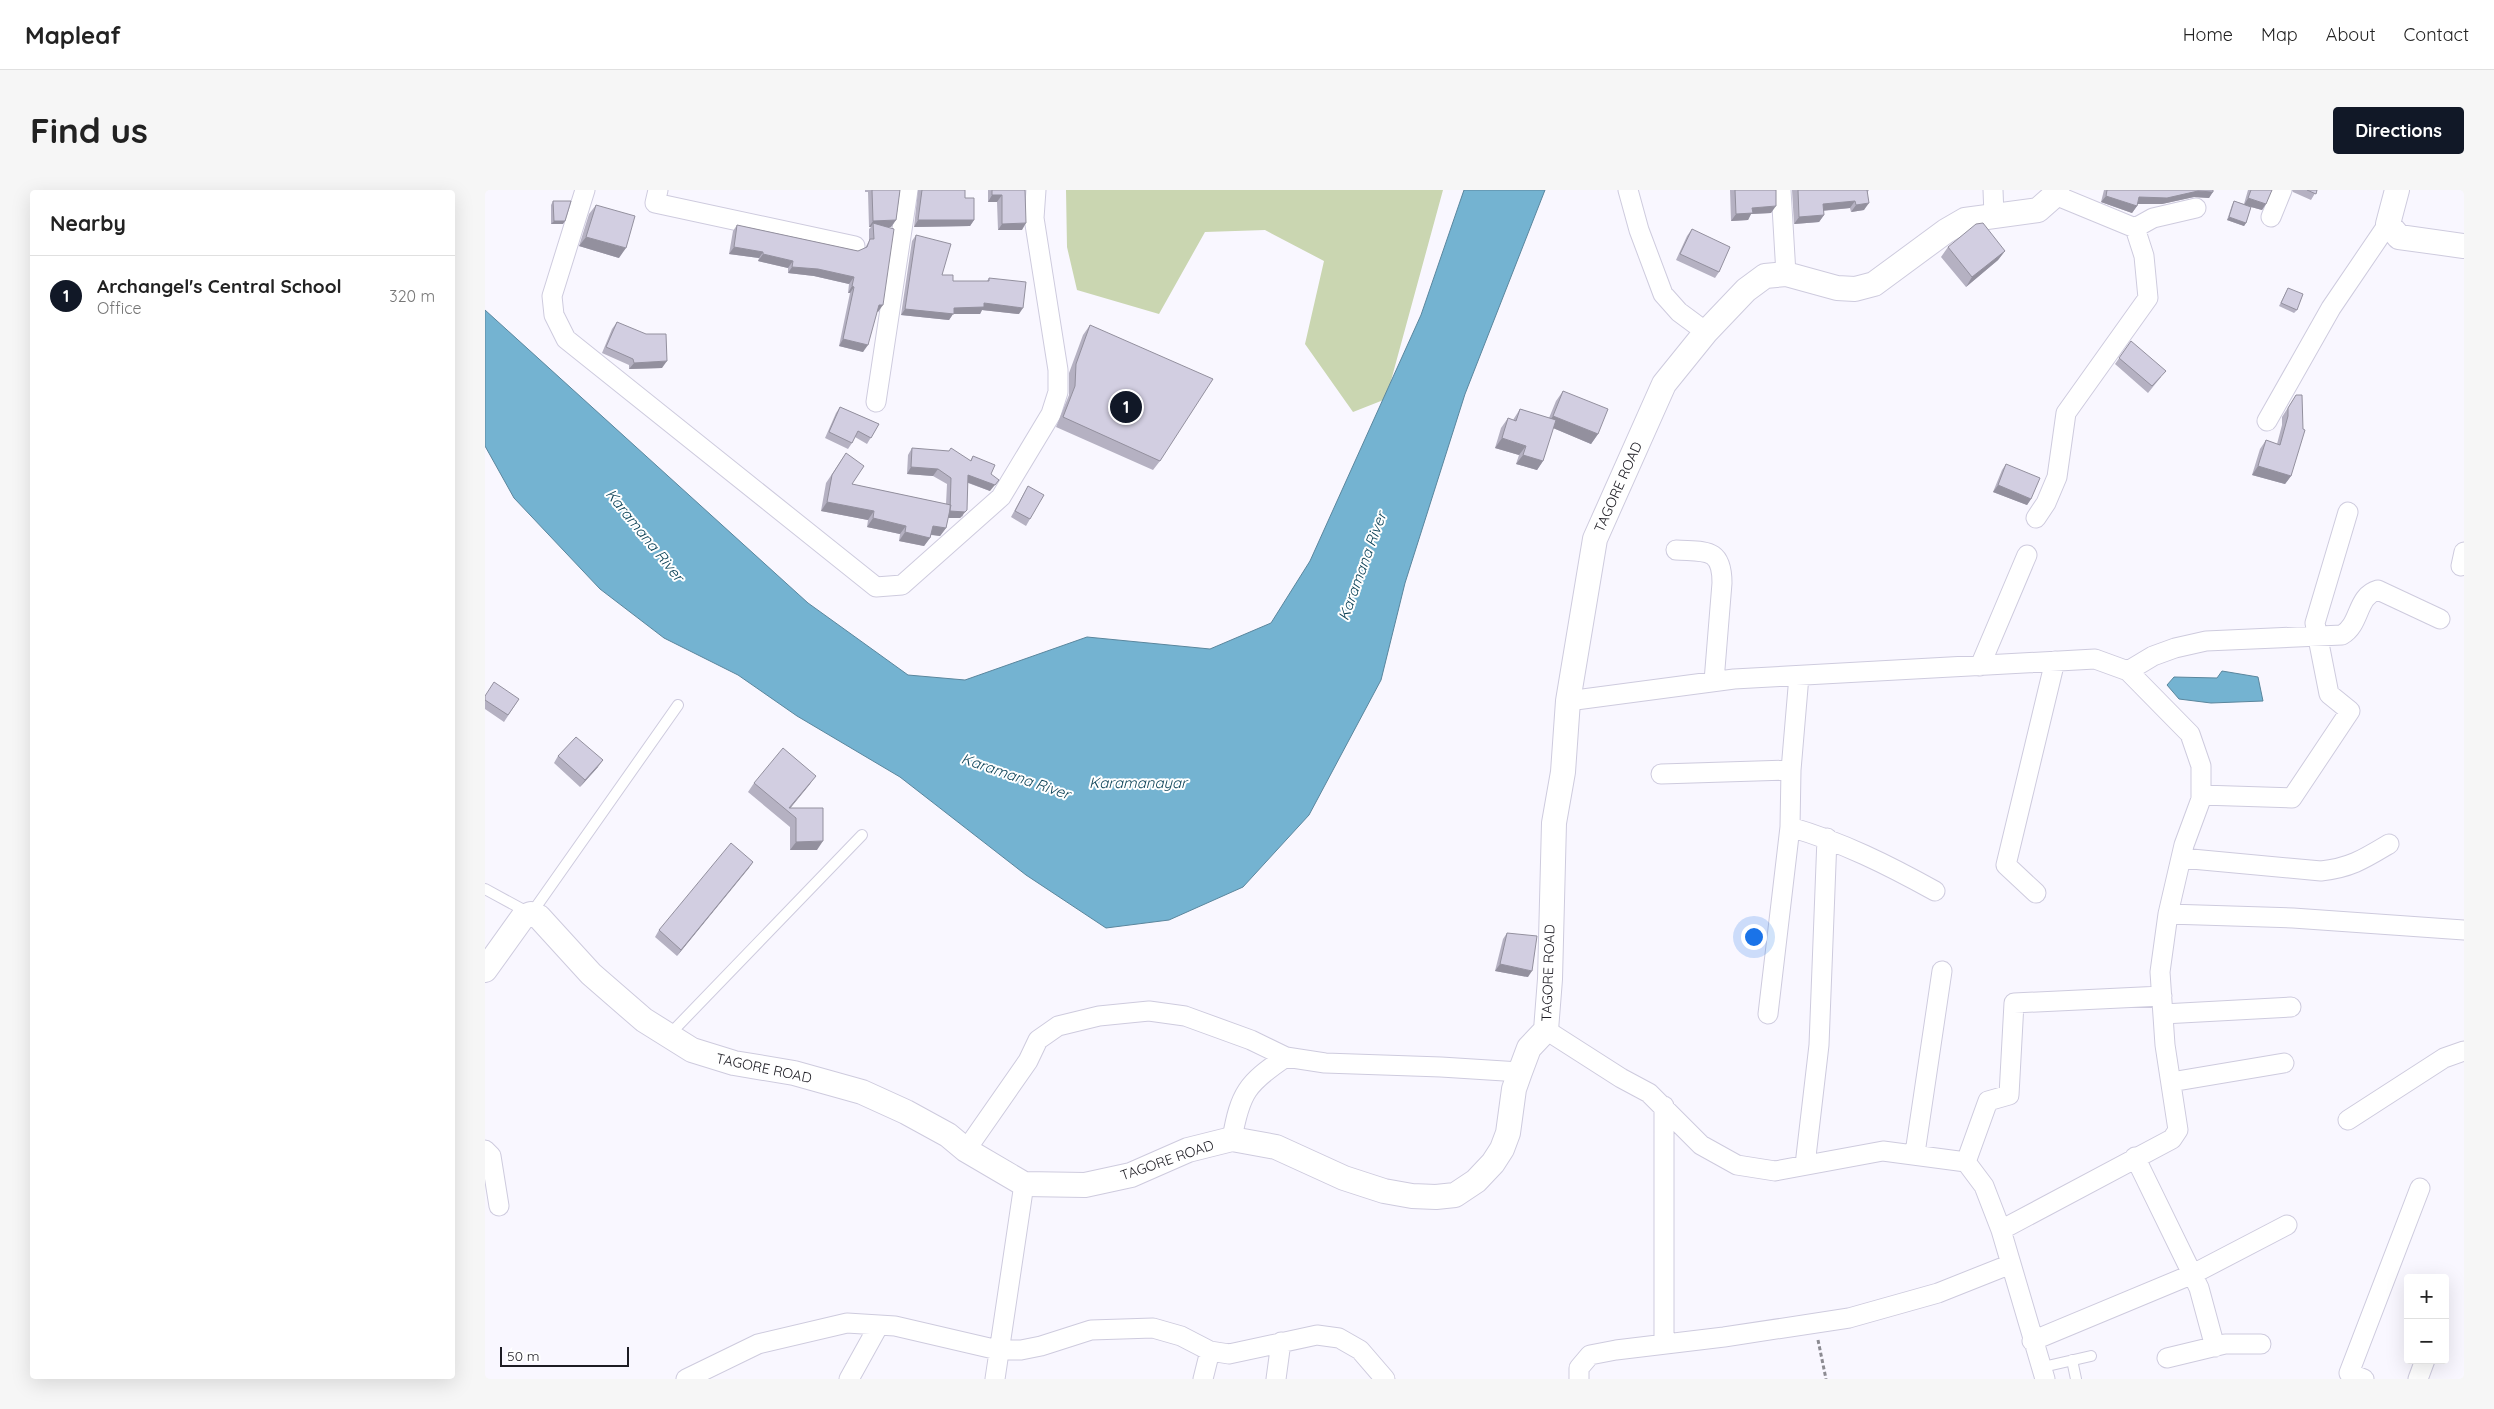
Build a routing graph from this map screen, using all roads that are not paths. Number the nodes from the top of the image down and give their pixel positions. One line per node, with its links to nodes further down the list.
1 (585, 190): 4 (street)
2 (658, 190): 16 (street)
3 (908, 190): 20 (street)
4 (1036, 190)
5 (1628, 190): 19 (street)
6 (1781, 190): 18 (street)
7 (1993, 190): 12 (street)
8 (2282, 190): 13 (street)
9 (2397, 190): 14 (street)
10 (2056, 192): 12 (street, TAGORE ROAD); 15 (street)
11 (2196, 208): 15 (street)
12 (1994, 216): 18 (street, TAGORE ROAD)
13 (2271, 217)
14 (2388, 224): 17 (street); 21 (street)
15 (2135, 228): 23 (street)
16 (855, 246)
17 (2464, 246)
18 (1786, 274): 19 (street, TAGORE ROAD)
19 (1706, 332): 33 (street, TAGORE ROAD)
20 (876, 402)
21 (2267, 421)
22 (2348, 512): 27 (street)
23 (2036, 518)
24 (1676, 550): 32 (street)
25 (2027, 555): 29 (street)
26 (2440, 619): 27 (street)
27 (2317, 636): 30 (street); 37 (street)
28 (2055, 661): 29 (street); 30 (street); 45 (street)
29 (1980, 666): 31 (street)
30 (2128, 671): 37 (street)
31 (1799, 676): 32 (street); 35 (street)
32 (1715, 681): 33 (street)
33 (1568, 701): 54 (street, TAGORE ROAD)
34 (678, 705): 46 (lane)
35 (1791, 770): 36 (street); 38 (street)
36 (1661, 774)
37 (2201, 795): 42 (street)
38 (1790, 827): 40 (street); 53 (street)
39 (862, 835): 55 (lane)
40 (1827, 838): 44 (street); 69 (street)
41 (2389, 844): 42 (street)
42 (2181, 858): 47 (street)
43 (485, 889): 46 (lane)
44 (1935, 891)
45 (2036, 893)
46 (531, 914): 49 (street); 55 (street, TAGORE ROAD)
47 (2168, 914): 48 (street); 51 (street)
48 (2464, 930)
49 (485, 970)
50 (1942, 971): 66 (street)
51 (2162, 1005): 52 (street); 60 (street); 68 (street)
52 (2291, 1006)
53 (1768, 1014)
54 (1546, 1030): 59 (street, TAGORE ROAD); 61 (street)
55 (669, 1035): 65 (street, TAGORE ROAD)
56 (2464, 1050): 62 (street)
57 (1286, 1057): 59 (street); 63 (street); 65 (street)
58 (2284, 1063): 60 (street)
59 (1520, 1072): 63 (street, TAGORE ROAD)
60 (2171, 1082): 67 (street)
61 (1664, 1106): 69 (street); 80 (street)
62 (2348, 1120)
63 (1232, 1139): 70 (street, TAGORE ROAD)
64 (485, 1150): 72 (street)
65 (966, 1150): 70 (street, TAGORE ROAD)
66 (1915, 1153): 68 (street); 69 (street)
67 (2135, 1157): 74 (street); 76 (street)
68 (1966, 1162): 74 (street)
69 (1805, 1165)
70 (1024, 1184): 83 (street)
71 (2420, 1188): 98 (street)
72 (499, 1206)
73 (2287, 1225): 76 (street)
74 (2001, 1230): 75 (street)
75 (2011, 1264): 78 (street); 80 (street)
76 (2193, 1274): 78 (street); 82 (street)
77 (879, 1325): 83 (street); 90 (street); 91 (street)
78 (2032, 1341): 89 (street)
79 (1281, 1342): 84 (street); 94 (street); 95 (street)
80 (1664, 1343): 96 (street)
81 (2261, 1344): 82 (street)
82 (2215, 1347): 86 (street)
83 (998, 1350): 84 (street); 92 (street)
84 (1210, 1351): 93 (street)
85 (2091, 1356): 87 (lane)
86 (2167, 1358)
87 (2071, 1360): 89 (lane); 97 (lane)
88 (2424, 1364): 99 (street)
89 (2044, 1373)
90 (685, 1379)
91 (849, 1379)
92 (995, 1379)
93 (1203, 1379)
94 (1275, 1379)
95 (1385, 1379)
96 (1579, 1379)
97 (2076, 1379)
98 (2364, 1379)
99 (2418, 1379)

